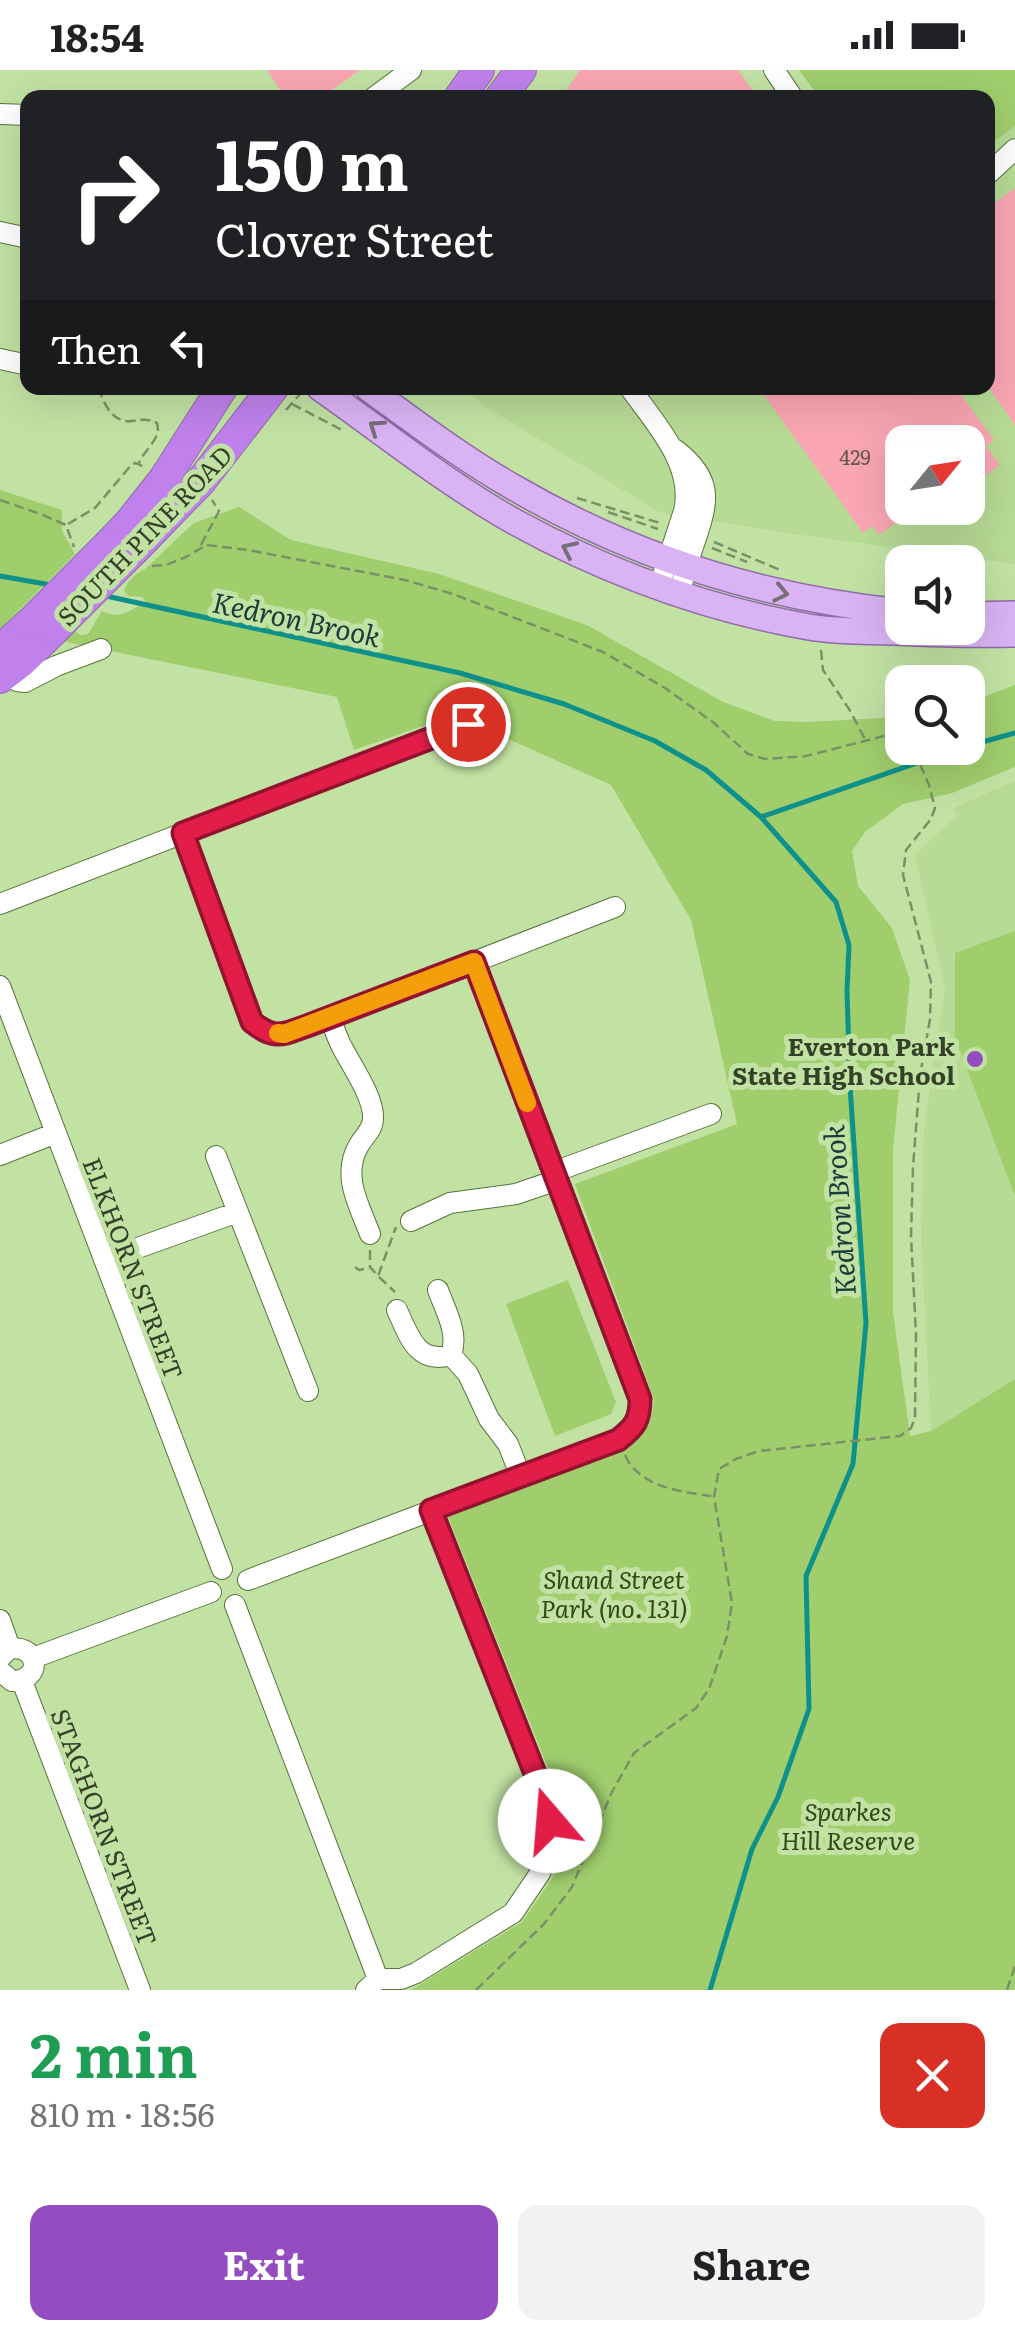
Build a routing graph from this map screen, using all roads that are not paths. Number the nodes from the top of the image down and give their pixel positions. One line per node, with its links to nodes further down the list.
1 (411, 70): 2 (street)
2 (387, 77)
3 (1015, 149): 4 (street)
4 (995, 168)
5 (218, 395): 10 (highway, SOUTH PINE ROAD)
6 (330, 395): 12 (main road, one-way to 6)
7 (378, 395): 11 (main road)
8 (635, 395): 11 (street)
9 (283, 396): 10 (highway, SOUTH PINE ROAD)
10 (122, 546): 18 (highway, SOUTH PINE ROAD, bridge)
11 (678, 564): 12 (street); 13 (main road, one-way to 13)
12 (669, 590): 16 (main road)
13 (885, 610)
14 (1015, 614): 15 (main road)
15 (985, 615)
16 (1015, 634)
17 (101, 649): 18 (street, SOUTH PINE ROAD)
18 (2, 668)
19 (468, 724): 20 (street)
20 (183, 833): 21 (street); 25 (street)
21 (0, 904)
22 (615, 907): 23 (street)
23 (474, 962): 25 (street); 30 (street)
24 (0, 986): 27 (street, ELKHORN STREET)
25 (330, 1018): 33 (street)
26 (712, 1114): 30 (street)
27 (56, 1134): 28 (street); 34 (street, ELKHORN STREET)
28 (0, 1155)
29 (216, 1156): 31 (street)
30 (555, 1176): 32 (street); 39 (street)
31 (238, 1212): 34 (street); 38 (street)
32 (411, 1221)
33 (370, 1234)
34 (104, 1260): 41 (street, ELKHORN STREET)
35 (438, 1290): 37 (street)
36 (397, 1310): 37 (street)
37 (451, 1355): 39 (street)
38 (308, 1391)
39 (520, 1476): 40 (street)
40 (431, 1510): 42 (street); 50 (street)
41 (222, 1569): 42 (street); 43 (street)
42 (248, 1580): 44 (street)
43 (212, 1592): 44 (street); 47 (street)
44 (235, 1605): 50 (street)
45 (0, 1620): 46 (street)
46 (5, 1653): 47 (street)
47 (33, 1658): 49 (street)
48 (0, 1671): 49 (street)
49 (22, 1681): 51 (street, STAGHORN STREET)
50 (372, 1984)
51 (140, 1990)

